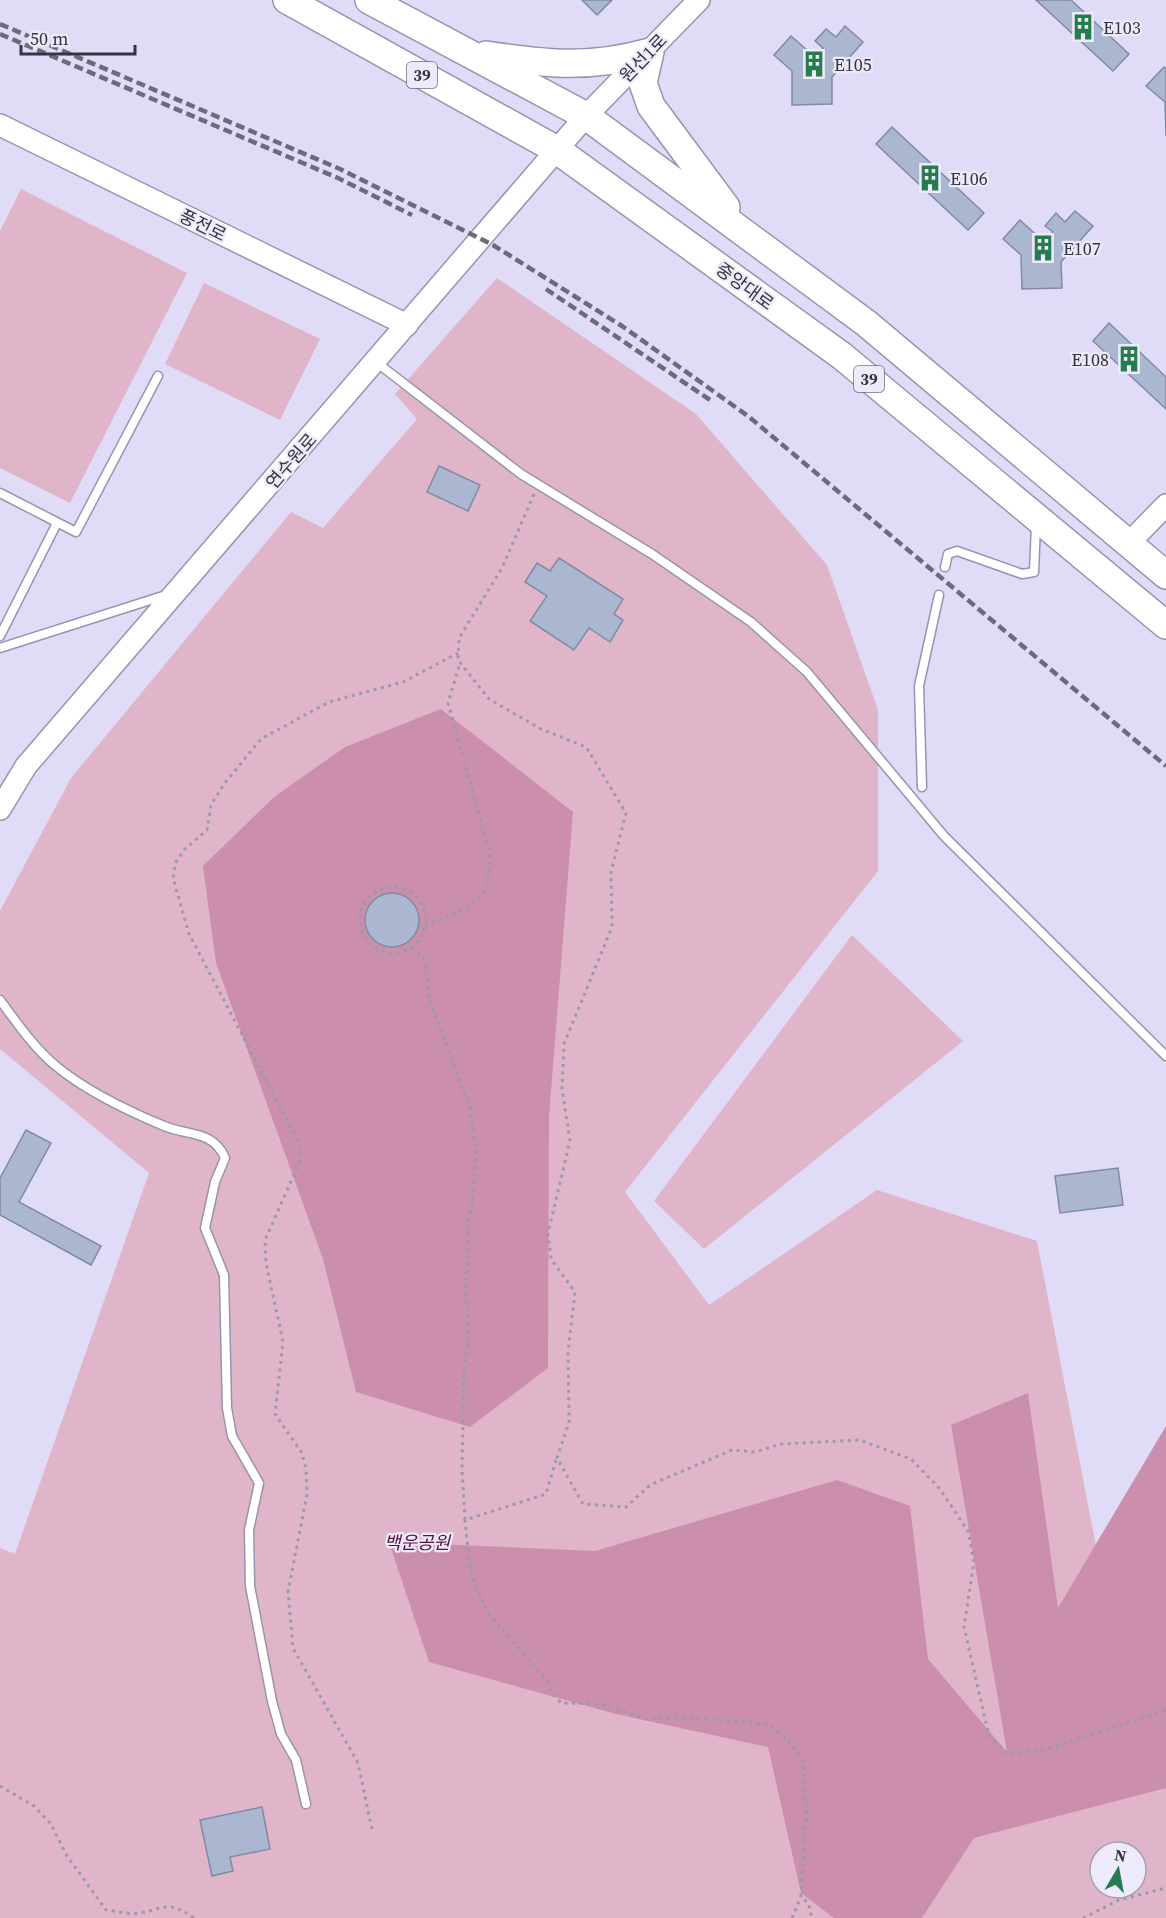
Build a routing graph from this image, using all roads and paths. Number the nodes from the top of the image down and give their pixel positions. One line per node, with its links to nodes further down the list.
1 (287, 0): 8 (main road, 중앙대로 / 39)
2 (369, 0): 5 (main road, 39)
3 (699, 0): 4 (street, 원선1로)
4 (650, 52): 5 (main road); 6 (street, 원선1로); 9 (main road)
5 (468, 53): 6 (main road, 39)
6 (586, 116): 8 (street, 연수원로); 9 (main road, 39)
7 (0, 125): 10 (street, 풍전로)
8 (557, 150): 10 (street, 연수원로); 16 (main road, 중앙대로 / 39)
9 (752, 238): 18 (main road, 39)
10 (407, 325): 11 (street, 연수원로)
11 (376, 362): 13 (lane); 21 (street, 연수원로)
12 (158, 375): 17 (lane)
13 (538, 484): 26 (path); 33 (lane)
14 (0, 493): 17 (lane)
15 (1166, 505): 18 (street)
16 (1036, 519): 19 (lane); 23 (main road, 중앙대로 / 39)
17 (57, 523): 24 (lane)
18 (1129, 543): 20 (main road, 39)
19 (945, 567)
20 (1166, 575)
21 (178, 591): 25 (lane); 29 (street, 연수원로)
22 (939, 595): 28 (lane)
23 (1166, 626)
24 (0, 636)
25 (0, 648)
26 (458, 653): 27 (path); 39 (path)
27 (460, 663): 30 (path); 34 (path)
28 (922, 787)
29 (0, 809)
30 (425, 926): 31 (path); 31 (path)
31 (411, 947): 35 (path)
32 (0, 1000): 38 (lane)
33 (1166, 1056)
34 (557, 1458): 35 (path); 36 (path)
35 (465, 1520): 41 (path)
36 (1166, 1710)
37 (0, 1786): 42 (path)
38 (306, 1804)
39 (372, 1829)
40 (1166, 1888): 45 (path)
41 (801, 1896): 43 (path); 44 (path)
42 (194, 1918)
43 (792, 1918)
44 (812, 1918)
45 (1083, 1918)

